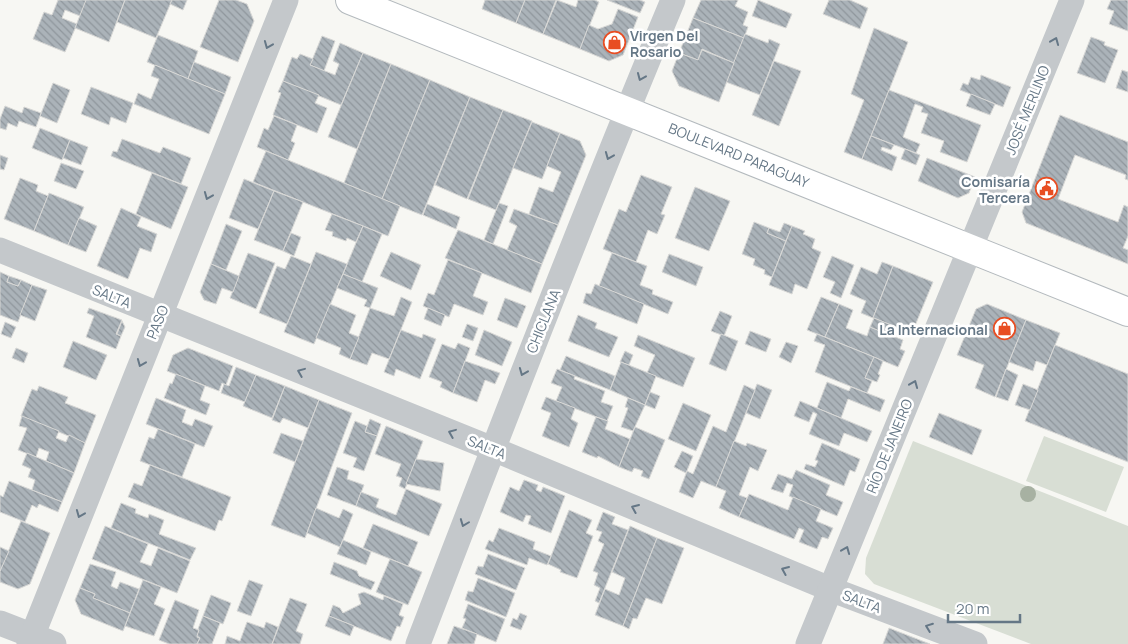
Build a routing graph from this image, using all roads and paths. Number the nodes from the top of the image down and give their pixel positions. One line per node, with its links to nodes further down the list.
1 (286, 0): 9 (street, PASO, one-way to 9)
2 (350, 0): 5 (main road, BOULEVARD PARAGUAY)
3 (673, 0): 5 (street, CHICLANA, one-way to 5)
4 (1072, 0): 6 (street, JOSÉ MERLINO, one-way to 4)
5 (627, 111): 6 (main road, BOULEVARD PARAGUAY); 10 (street, CHICLANA, one-way to 10)
6 (970, 248): 8 (main road, BOULEVARD PARAGUAY); 11 (street, RÍO DE JANEIRO, one-way to 6)
7 (0, 250): 9 (street, SALTA)
8 (1128, 312)
9 (160, 315): 10 (street, SALTA, one-way to 9); 13 (street, PASO, one-way to 13)
10 (493, 449): 11 (street, SALTA, one-way to 10); 14 (street, CHICLANA, one-way to 14)
11 (830, 589): 15 (street, RÍO DE JANEIRO); 16 (street, SALTA, one-way to 11)
12 (0, 623): 13 (street)
13 (38, 641)
14 (418, 644)
15 (808, 644)
16 (975, 644)

